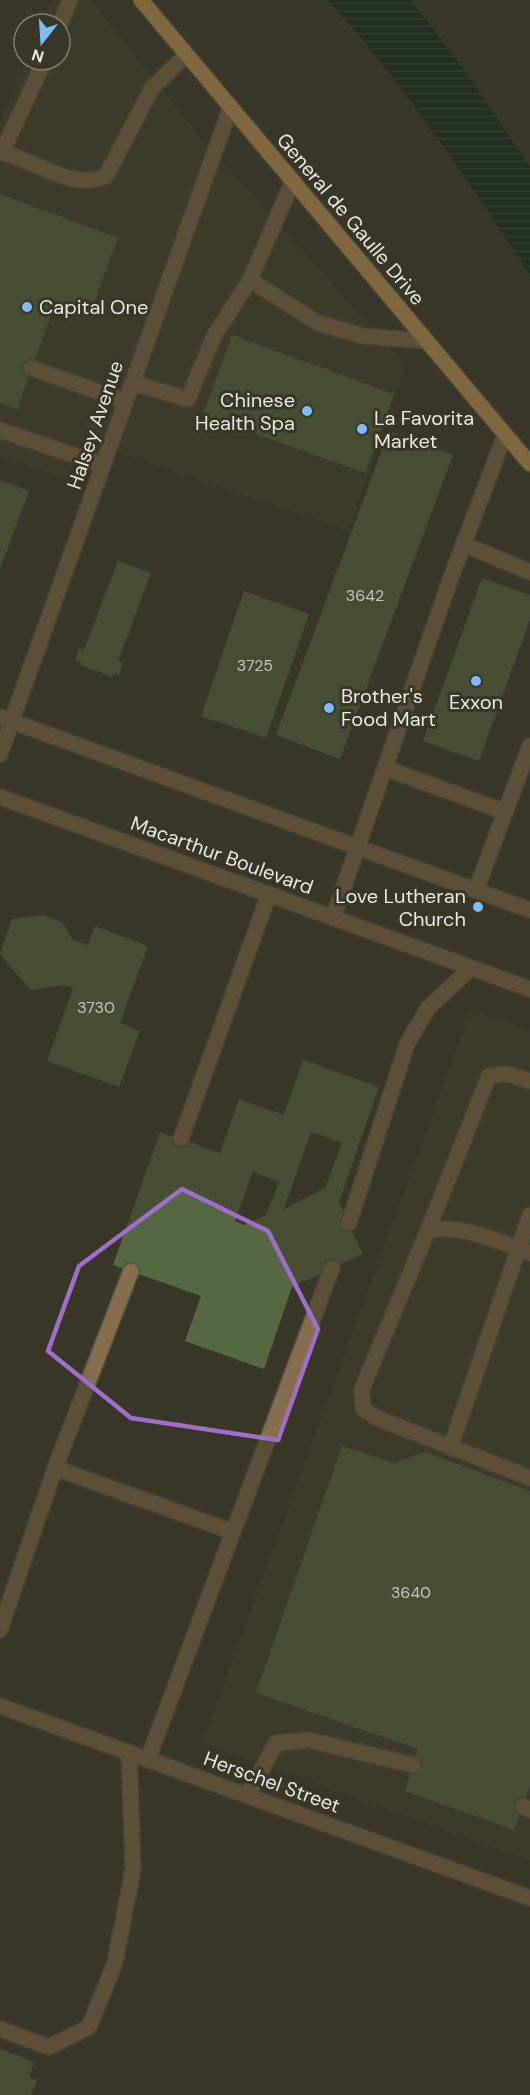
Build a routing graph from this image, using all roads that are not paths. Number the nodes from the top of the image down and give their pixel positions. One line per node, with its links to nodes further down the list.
1 (141, 0): 2 (main road, General de Gaulle Drive)
2 (186, 55): 4 (main road, General de Gaulle Drive); 5 (street)
3 (39, 72): 5 (street)
4 (230, 109): 6 (main road, General de Gaulle Drive); 10 (street, Halsey Avenue)
5 (1, 152)
6 (292, 183): 7 (street); 8 (main road, General de Gaulle Drive)
7 (250, 280): 8 (street); 10 (street)
8 (426, 341): 13 (main road, General de Gaulle Drive)
9 (31, 368): 11 (street)
10 (132, 383): 11 (street, Halsey Avenue)
11 (125, 401): 15 (street, Halsey Avenue)
12 (0, 430): 15 (street)
13 (505, 435): 14 (main road, General de Gaulle Drive); 16 (street)
14 (530, 464)
15 (103, 465): 18 (street, Halsey Avenue)
16 (463, 544): 17 (street); 21 (street)
17 (530, 572)
18 (6, 719): 20 (street, Halsey Avenue); 24 (street)
19 (530, 746): 23 (street)
20 (0, 754)
21 (385, 768): 23 (street); 24 (street)
22 (0, 797): 26 (street, Macarthur Boulevard)
23 (505, 812): 25 (street)
24 (357, 847): 25 (street); 28 (street)
25 (476, 890): 27 (street)
26 (269, 894): 28 (street, Macarthur Boulevard); 32 (street)
27 (530, 910)
28 (333, 918): 29 (street, Macarthur Boulevard)
29 (471, 968): 30 (street, Macarthur Boulevard); 34 (street)
30 (530, 989)
31 (530, 1081): 35 (street)
32 (181, 1139)
33 (530, 1215): 36 (street)
34 (349, 1223)
35 (428, 1230): 36 (street); 39 (street)
36 (523, 1250): 39 (street)
37 (332, 1268): 42 (street)
38 (131, 1271): 40 (street)
39 (451, 1446): 41 (street)
40 (55, 1468): 42 (street); 43 (street)
41 (530, 1478)
42 (233, 1533): 46 (street)
43 (0, 1630)
44 (0, 1706): 45 (street, Herschel Street)
45 (129, 1752): 46 (street, Herschel Street); 50 (street)
46 (148, 1759): 48 (street, Herschel Street)
47 (413, 1765): 48 (street)
48 (248, 1795): 49 (street, Herschel Street)
49 (530, 1898)
50 (0, 2029)

